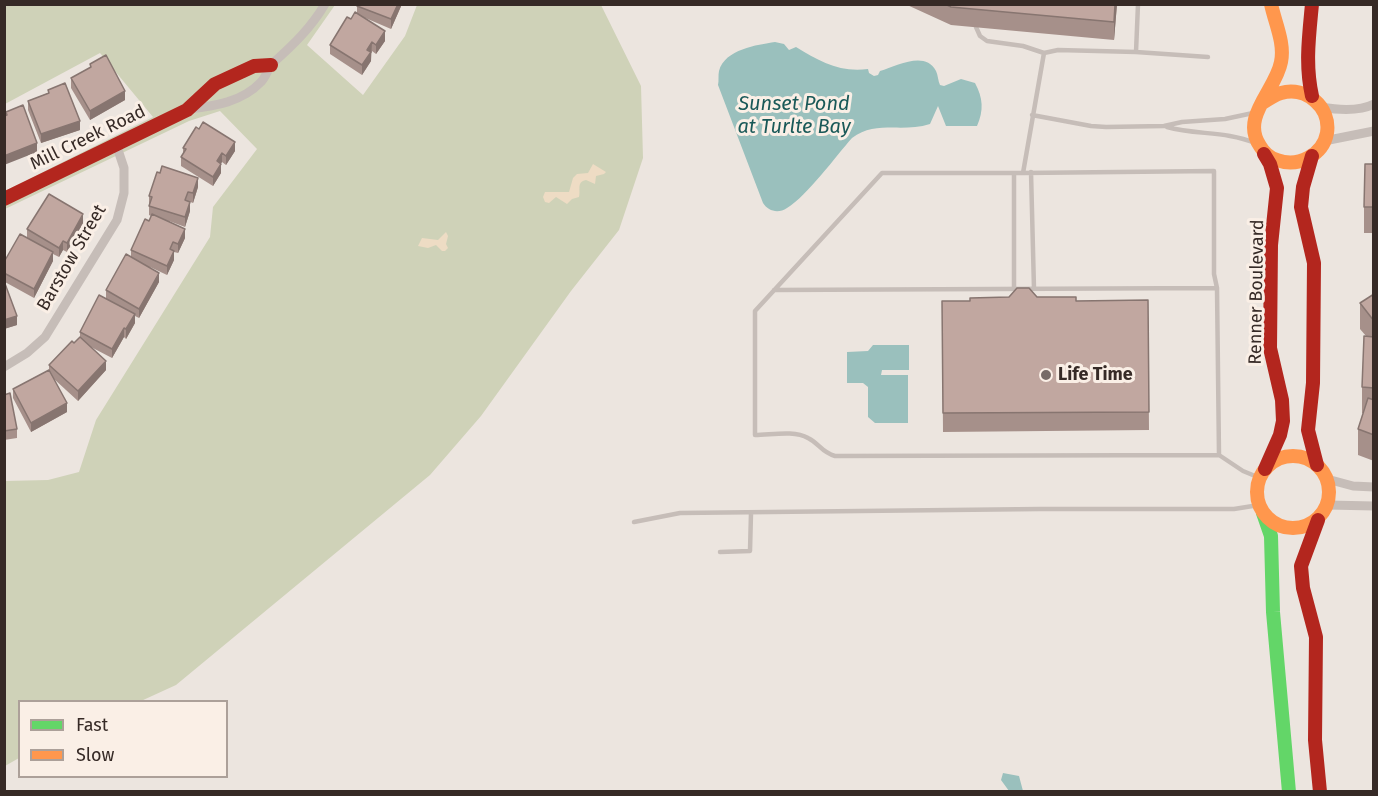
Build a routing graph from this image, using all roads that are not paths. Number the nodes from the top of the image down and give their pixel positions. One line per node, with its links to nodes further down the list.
1 (325, 4): 9 (street, Mill Creek Road)
2 (1138, 4): 6 (lane)
3 (1271, 4): 13 (main road)
4 (1312, 4): 10 (main road)
5 (976, 27): 7 (lane)
6 (1136, 52): 7 (lane); 8 (lane)
7 (1044, 53): 15 (lane)
8 (1208, 57)
9 (271, 65): 14 (main road, Mill Creek Road); 14 (street, Mill Creek Road)
10 (1311, 96): 12 (main road); 13 (main road)
11 (1374, 104): 12 (street)
12 (1321, 107): 18 (main road)
13 (1259, 108): 16 (lane); 20 (main road)
14 (187, 110): 19 (main road, Mill Creek Road)
15 (1032, 115): 16 (lane); 24 (lane)
16 (1164, 126): 20 (lane)
17 (1374, 131): 18 (street)
18 (1324, 141): 21 (main road)
19 (116, 144): 25 (main road, Mill Creek Road); 30 (street, Barstow Street)
20 (1260, 147): 21 (main road); 33 (main road, Renner Boulevard)
21 (1312, 156): 32 (main road)
22 (1031, 172): 24 (lane); 26 (lane); 28 (lane)
23 (1014, 173): 24 (lane); 27 (lane); 29 (lane)
24 (1023, 173)
25 (4, 198)
26 (1217, 288): 28 (lane); 31 (lane)
27 (1014, 289): 28 (lane); 29 (lane)
28 (1034, 289)
29 (774, 290): 31 (lane)
30 (4, 367)
31 (1219, 455): 33 (lane)
32 (1317, 465): 33 (main road); 34 (main road)
33 (1262, 473): 38 (main road)
34 (1327, 479): 35 (street); 36 (main road)
35 (1374, 487)
36 (1328, 505): 37 (street); 40 (main road)
37 (1374, 506)
38 (1261, 509): 39 (lane); 40 (main road); 43 (main road)
39 (751, 513): 41 (lane); 42 (lane)
40 (1318, 520): 44 (main road)
41 (634, 522)
42 (720, 552)
43 (1289, 792)
44 (1320, 792)

